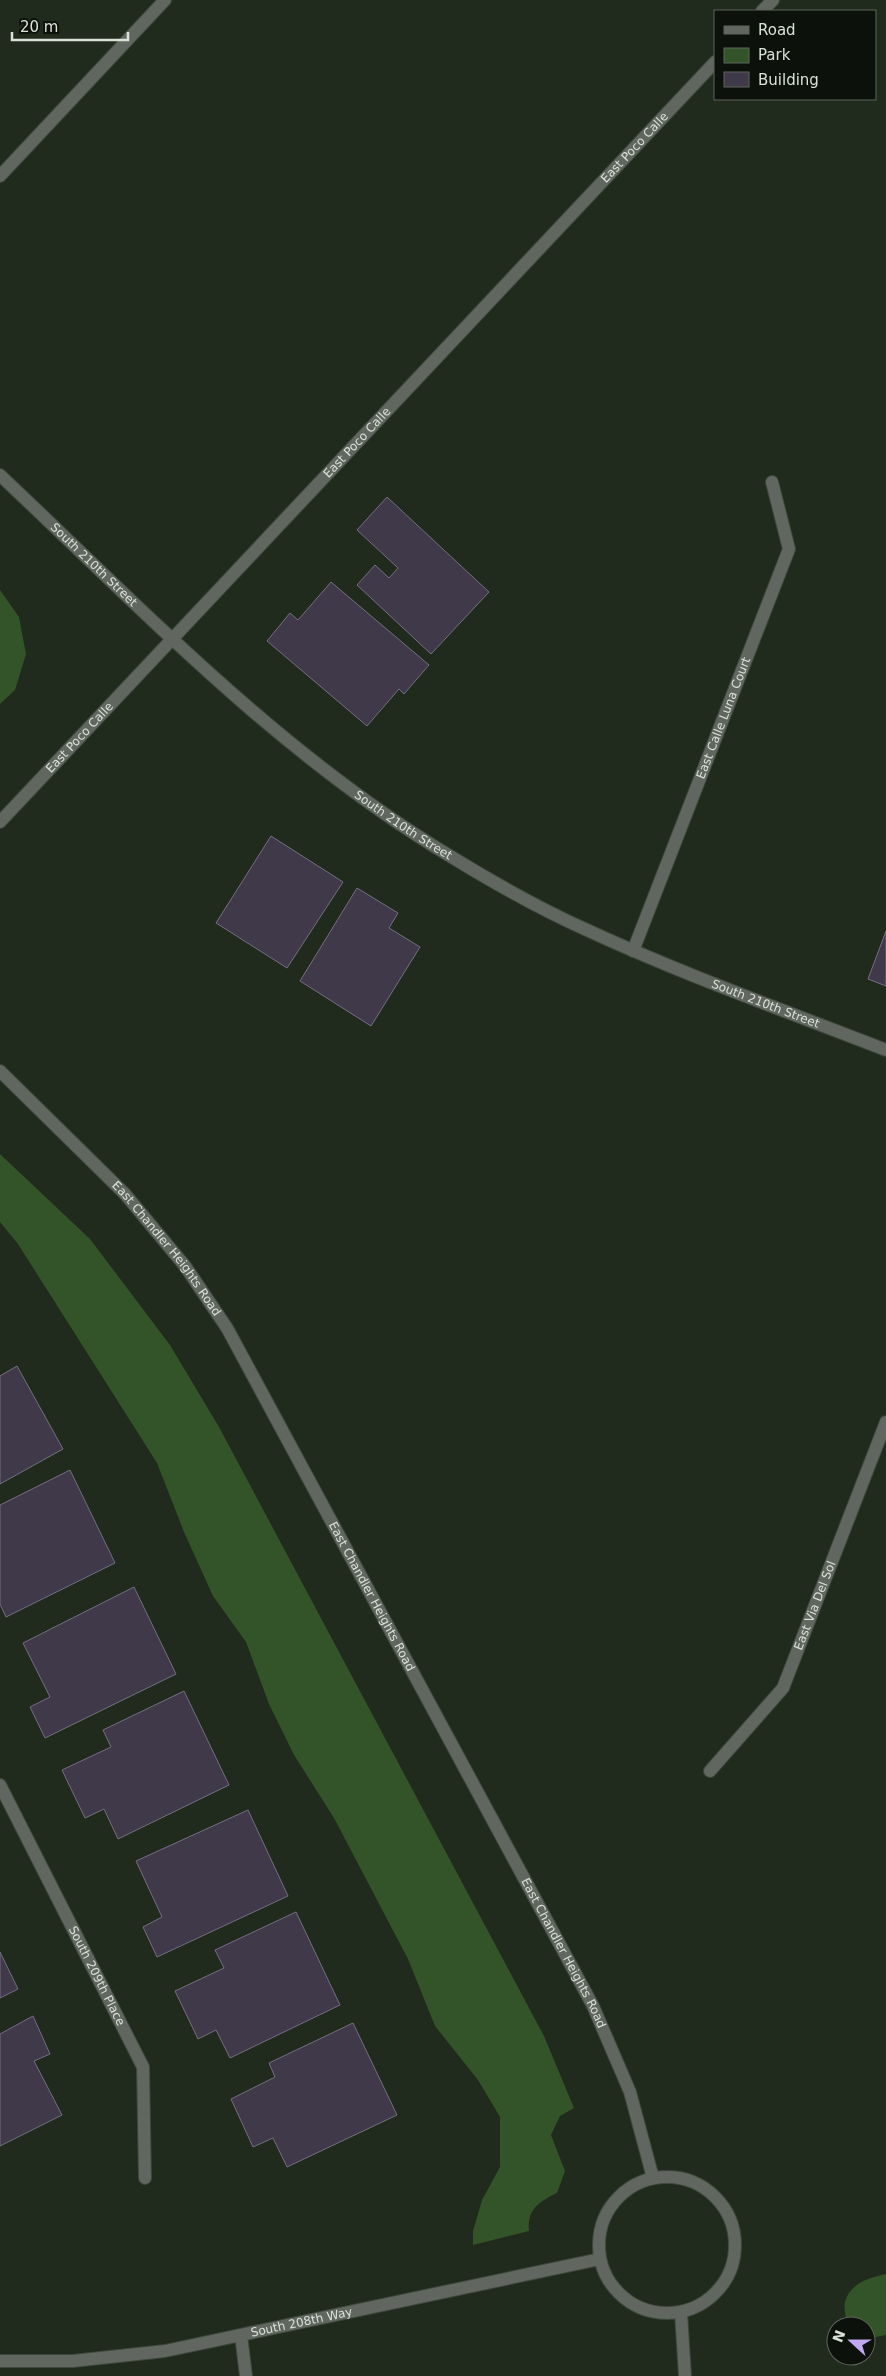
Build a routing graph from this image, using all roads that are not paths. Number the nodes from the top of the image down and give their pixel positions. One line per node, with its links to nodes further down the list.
1 (165, 0): 5 (street)
2 (773, 0): 3 (street)
3 (763, 10)
4 (714, 63): 8 (street, East Poco Calle)
5 (0, 176)
6 (0, 475): 8 (street, South 210th Street)
7 (772, 482): 10 (street, East Calle Luna Court)
8 (173, 638): 9 (street, East Poco Calle); 10 (street, South 210th Street)
9 (0, 822)
10 (633, 951): 11 (street, South 210th Street)
11 (886, 1050)
12 (0, 1071): 17 (street, East Chandler Heights Road)
13 (886, 1422): 14 (street, East Via Del Sol)
14 (710, 1770)
15 (0, 1785): 16 (street, South 209th Place)
16 (146, 2178)
17 (653, 2178): 18 (street); 19 (street)
18 (600, 2259): 19 (street); 20 (street, South 208th Way)
19 (681, 2313): 23 (street)
20 (241, 2335): 21 (street, South 208th Way); 22 (street)
21 (0, 2361)
22 (246, 2376)
23 (685, 2376)

